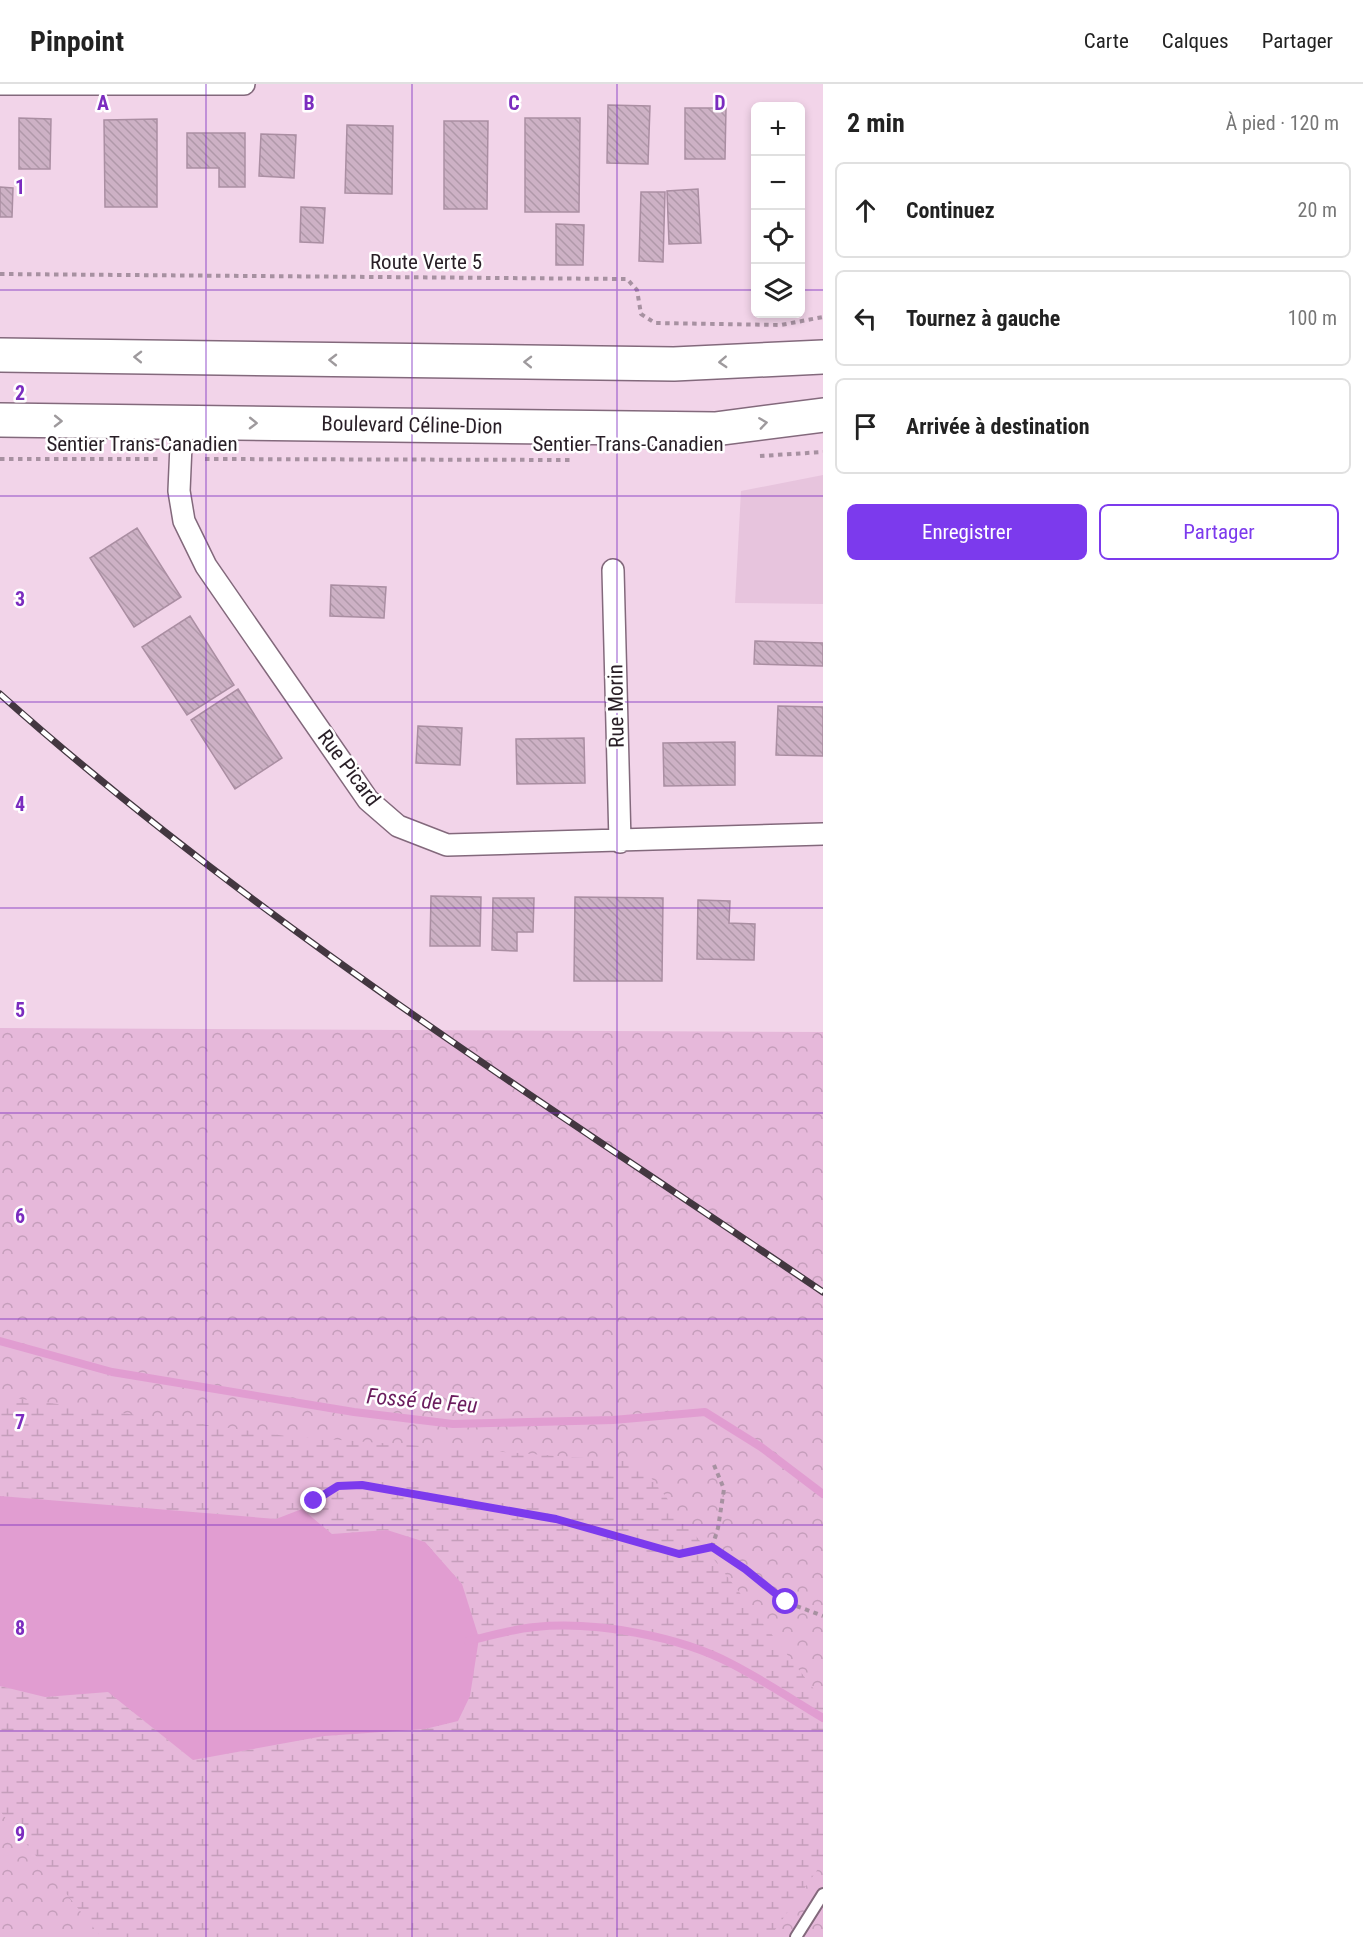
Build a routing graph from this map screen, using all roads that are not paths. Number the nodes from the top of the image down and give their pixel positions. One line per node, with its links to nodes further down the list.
1 (0, 84): 2 (street)
2 (244, 84)
3 (0, 355): 4 (main road, one-way to 3)
4 (823, 357)
5 (823, 415): 7 (main road, Boulevard Céline-Dion, one-way to 5)
6 (0, 420): 7 (main road, Boulevard Céline-Dion, one-way to 7)
7 (182, 422): 10 (street, Rue Picard)
8 (613, 570): 10 (street, Rue Morin)
9 (823, 834): 10 (street, Rue Picard)
10 (620, 842)
11 (823, 1894): 12 (lane)
12 (796, 1937)

